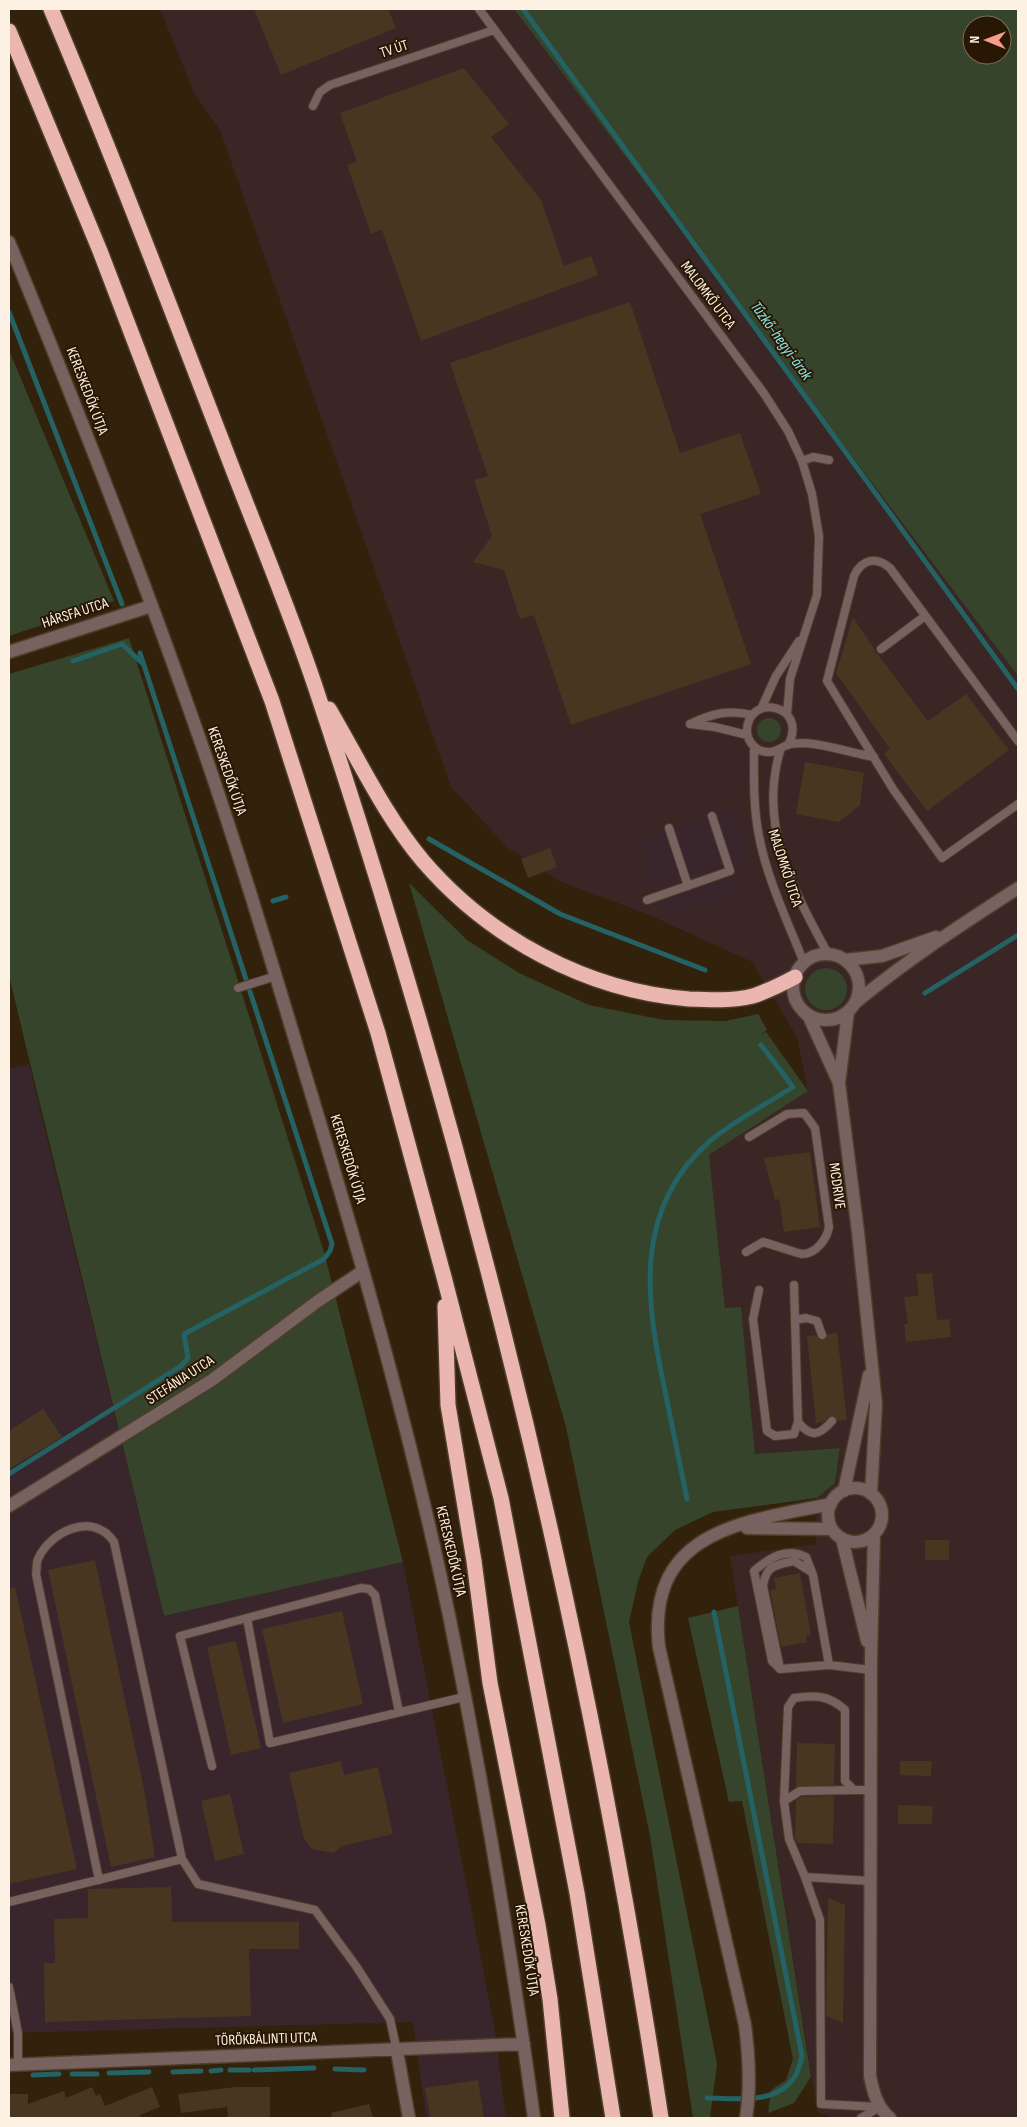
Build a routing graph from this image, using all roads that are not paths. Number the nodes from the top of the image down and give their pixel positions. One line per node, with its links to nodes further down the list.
1 (50, 9): 14 (highway)
2 (479, 9): 3 (lane, MALOMKŐ UTCA)
3 (494, 30): 5 (lane, TV ÚT); 8 (lane, MALOMKŐ UTCA)
4 (9, 32): 45 (highway)
5 (313, 106)
6 (9, 242): 9 (street, KERESKEDŐK ÚTJA)
7 (829, 460): 8 (lane)
8 (802, 461): 11 (lane, MALOMKŐ UTCA)
9 (151, 606): 13 (street, HÁRSFA UTCA); 36 (street, KERESKEDŐK ÚTJA)
10 (925, 616): 12 (lane); 20 (lane); 25 (lane)
11 (804, 633): 15 (lane, MALOMKŐ UTCA); 16 (lane, MALOMKŐ UTCA)
12 (880, 649)
13 (9, 652)
14 (315, 685): 37 (highway); 85 (highway)
15 (762, 707): 16 (lane); 17 (lane)
16 (787, 714): 19 (lane)
17 (752, 715): 18 (lane); 18 (lane)
18 (747, 735): 23 (lane)
19 (793, 736): 21 (lane); 22 (lane)
20 (1018, 741)
21 (806, 743): 22 (lane); 25 (lane)
22 (788, 745): 24 (lane)
23 (754, 747): 24 (lane); 35 (lane, MALOMKŐ UTCA)
24 (780, 751): 33 (lane, MALOMKŐ UTCA)
25 (874, 757): 26 (lane)
26 (1018, 804)
27 (712, 816): 29 (lane)
28 (669, 828): 29 (lane)
29 (688, 886): 31 (lane)
30 (1018, 888): 32 (street)
31 (647, 900)
32 (950, 932): 34 (street); 39 (street)
33 (828, 954): 34 (street); 35 (street)
34 (844, 960): 39 (street)
35 (804, 964): 37 (street)
36 (276, 976): 38 (lane); 44 (street, KERESKEDŐK ÚTJA)
37 (795, 977): 40 (street)
38 (238, 988)
39 (852, 1008): 40 (street); 41 (street)
40 (804, 1012): 41 (street)
41 (839, 1083): 50 (street)
42 (749, 1137): 43 (lane, MCDRIVE)
43 (746, 1252)
44 (363, 1271): 56 (street, STEFÁNIA UTCA); 64 (street, KERESKEDŐK ÚTJA)
45 (444, 1277): 83 (highway); 84 (highway)
46 (794, 1285): 48 (lane)
47 (759, 1290): 52 (lane)
48 (795, 1320): 49 (lane); 52 (lane)
49 (822, 1334)
50 (872, 1363): 53 (street); 54 (street)
51 (832, 1421): 52 (lane)
52 (798, 1422)
53 (844, 1491): 54 (street); 55 (street)
54 (871, 1494): 59 (street)
55 (831, 1504): 57 (street); 58 (street)
56 (9, 1506)
57 (727, 1529): 58 (street); 80 (street)
58 (832, 1529): 60 (street)
59 (874, 1534): 60 (street); 62 (street)
60 (842, 1539): 62 (street)
61 (247, 1618): 65 (lane); 65 (lane); 66 (lane)
62 (871, 1664): 63 (lane); 68 (street)
63 (829, 1665): 63 (lane)
64 (464, 1697): 65 (lane); 76 (street, KERESKEDŐK ÚTJA)
65 (399, 1712)
66 (212, 1766)
67 (854, 1790): 68 (lane); 69 (lane); 69 (lane)
68 (871, 1790): 73 (street)
69 (784, 1801): 71 (lane)
70 (182, 1859): 72 (lane); 72 (lane); 77 (lane)
71 (805, 1877): 73 (lane); 79 (lane)
72 (99, 1880): 74 (lane)
73 (870, 1881): 79 (street)
74 (9, 1902)
75 (9, 1987): 78 (lane)
76 (524, 2044): 77 (street, TÖRÖKBÁLINTI UTCA); 82 (street, KERESKEDŐK ÚTJA)
77 (397, 2051): 78 (street, TÖRÖKBÁLINTI UTCA); 81 (street)
78 (14, 2065)
79 (880, 2107): 86 (lane); 87 (street)
80 (745, 2116)
81 (409, 2118)
82 (534, 2118)
83 (562, 2118)
84 (613, 2118)
85 (661, 2118)
86 (861, 2118)
87 (890, 2118)

